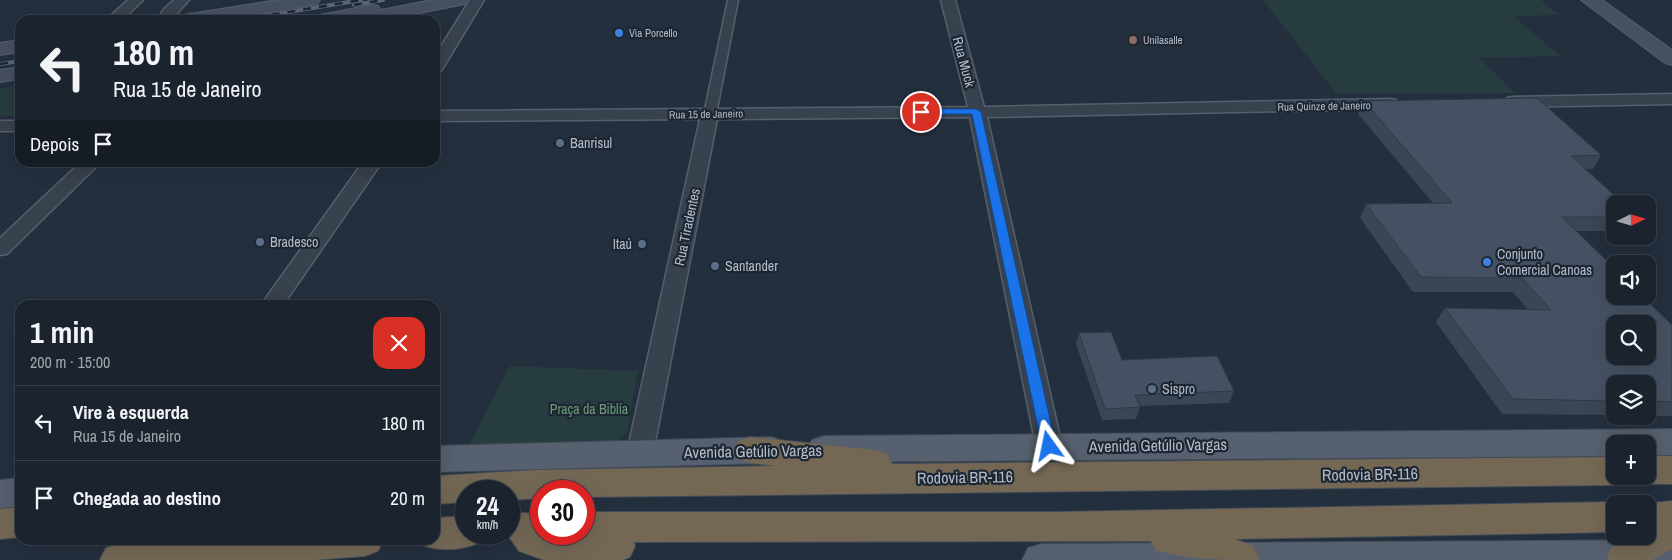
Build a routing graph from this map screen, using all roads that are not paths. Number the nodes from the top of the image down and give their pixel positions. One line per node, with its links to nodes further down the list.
1 (136, 0): 10 (street)
2 (182, 0): 11 (street)
3 (311, 0): 12 (main road)
4 (460, 0): 14 (main road)
5 (478, 0): 18 (street)
6 (733, 0): 25 (street, Rua Tiradentes)
7 (948, 0): 24 (street, Rua Muck)
8 (1590, 0): 17 (main road)
9 (413, 1): 13 (main road)
10 (118, 15)
11 (167, 15)
12 (220, 15)
13 (346, 15)
14 (381, 15)
15 (15, 47): 16 (main road)
16 (0, 49)
17 (1672, 59)
18 (440, 60)
19 (15, 74): 20 (main road)
20 (0, 76)
21 (1672, 99): 22 (street)
22 (1496, 102)
23 (1408, 104): 24 (street, Rua Quinze de Janeiro)
24 (976, 112): 25 (street, Rua 15 de Janeiro); 34 (street, Rua Muck)
25 (710, 114): 26 (street, Rua 15 de Janeiro); 36 (street, Rua Tiradentes)
26 (440, 116)
27 (0, 126): 28 (street)
28 (15, 126)
29 (87, 167): 31 (street)
30 (369, 167): 32 (street)
31 (0, 249)
32 (276, 300)
33 (1672, 442): 34 (main road, Avenida Getúlio Vargas)
34 (1049, 446): 35 (main road, Avenida Getúlio Vargas)
35 (750, 450): 36 (main road, Avenida Getúlio Vargas); 41 (highway)
36 (640, 453): 37 (main road, Avenida Getúlio Vargas)
37 (440, 459)
38 (1656, 470): 39 (highway)
39 (1672, 470)
40 (1606, 471): 41 (highway, Rodovia BR-116)
41 (988, 477): 42 (highway, Rodovia BR-116)
42 (440, 490)
43 (15, 492): 44 (main road)
44 (0, 494)
45 (1672, 516): 47 (highway)
46 (1606, 517): 50 (highway)
47 (1656, 517)
48 (15, 522): 49 (highway)
49 (0, 524)
50 (595, 527)
51 (524, 528): 58 (highway)
52 (1672, 530): 56 (highway)
53 (455, 533): 54 (highway)
54 (440, 534)
55 (304, 545): 59 (highway)
56 (1625, 556): 57 (main road); 58 (main road)
57 (1672, 556)
58 (1240, 558): 60 (main road)
59 (119, 560)
60 (1061, 560)

